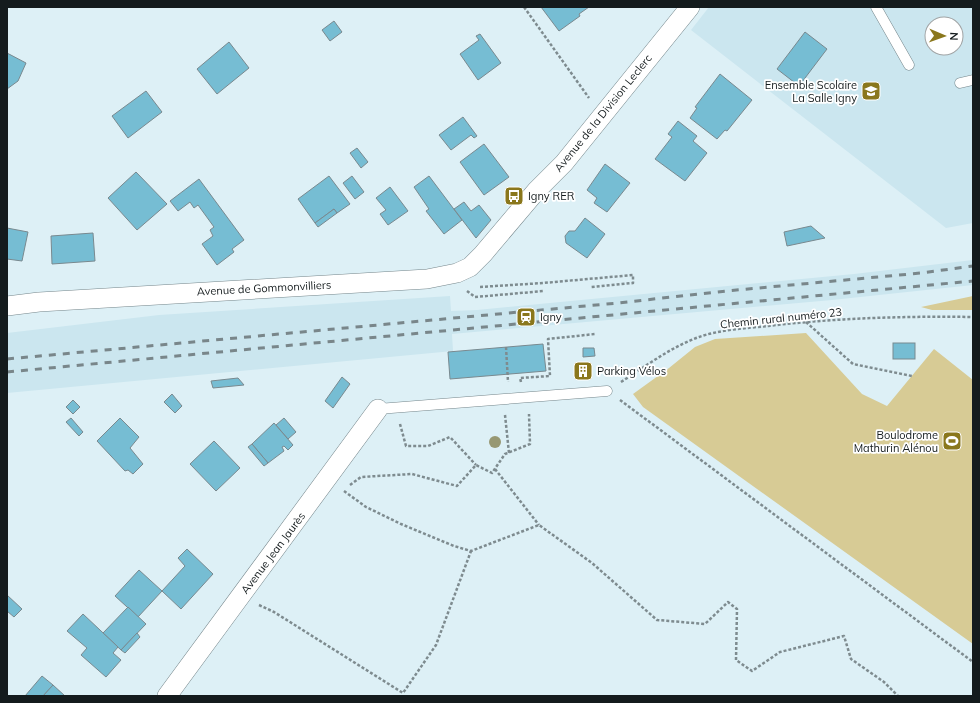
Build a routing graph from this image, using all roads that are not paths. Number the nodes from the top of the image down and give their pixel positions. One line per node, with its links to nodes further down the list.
1 (690, 7): 6 (street, Avenue de la Division Leclerc)
2 (876, 7): 3 (lane)
3 (909, 65)
4 (973, 80): 5 (lane)
5 (960, 83)
6 (483, 254): 8 (street, Avenue de Gommonvilliers)
7 (7, 295): 8 (street, Avenue de Gommonvilliers)
8 (39, 302): 9 (street, Avenue de Gommonvilliers)
9 (7, 306)
10 (606, 391): 11 (lane)
11 (387, 409): 12 (street, Avenue Jean Jaurès)
12 (167, 696)

